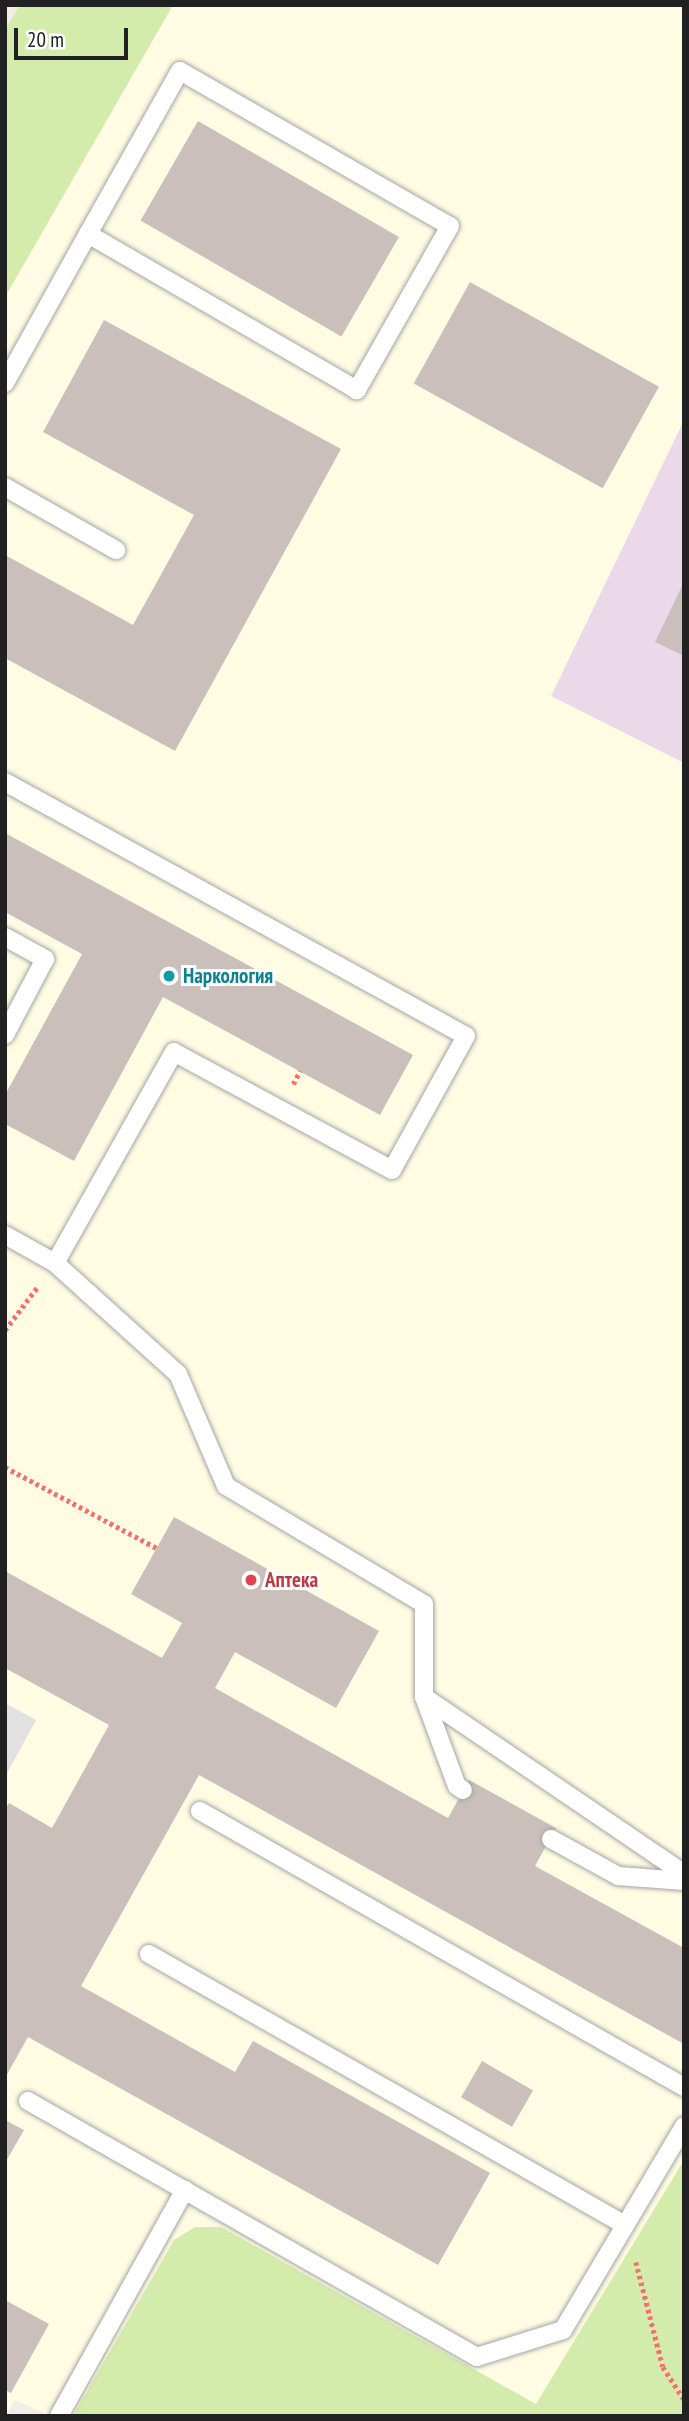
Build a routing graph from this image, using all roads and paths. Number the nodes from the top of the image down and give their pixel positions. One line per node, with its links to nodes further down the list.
1 (88, 234): 1 (lane); 2 (lane)
2 (5, 383)
3 (5, 487): 4 (lane)
4 (116, 551)
5 (5, 782): 9 (lane)
6 (5, 937): 7 (lane)
7 (5, 1035)
8 (5, 1235): 9 (lane)
9 (55, 1263): 10 (path); 13 (lane)
10 (5, 1330)
11 (5, 1467): 12 (path)
12 (156, 1548)
13 (424, 1696): 14 (lane); 17 (lane)
14 (463, 1790)
15 (200, 1811): 20 (lane)
16 (551, 1839): 18 (lane)
17 (684, 1874)
18 (684, 1881)
19 (149, 1954): 24 (lane)
20 (684, 2087)
21 (28, 2101): 23 (lane)
22 (684, 2126): 24 (lane)
23 (185, 2190): 24 (lane); 26 (lane)
24 (625, 2225): 25 (path)
25 (684, 2399)
26 (59, 2416)

